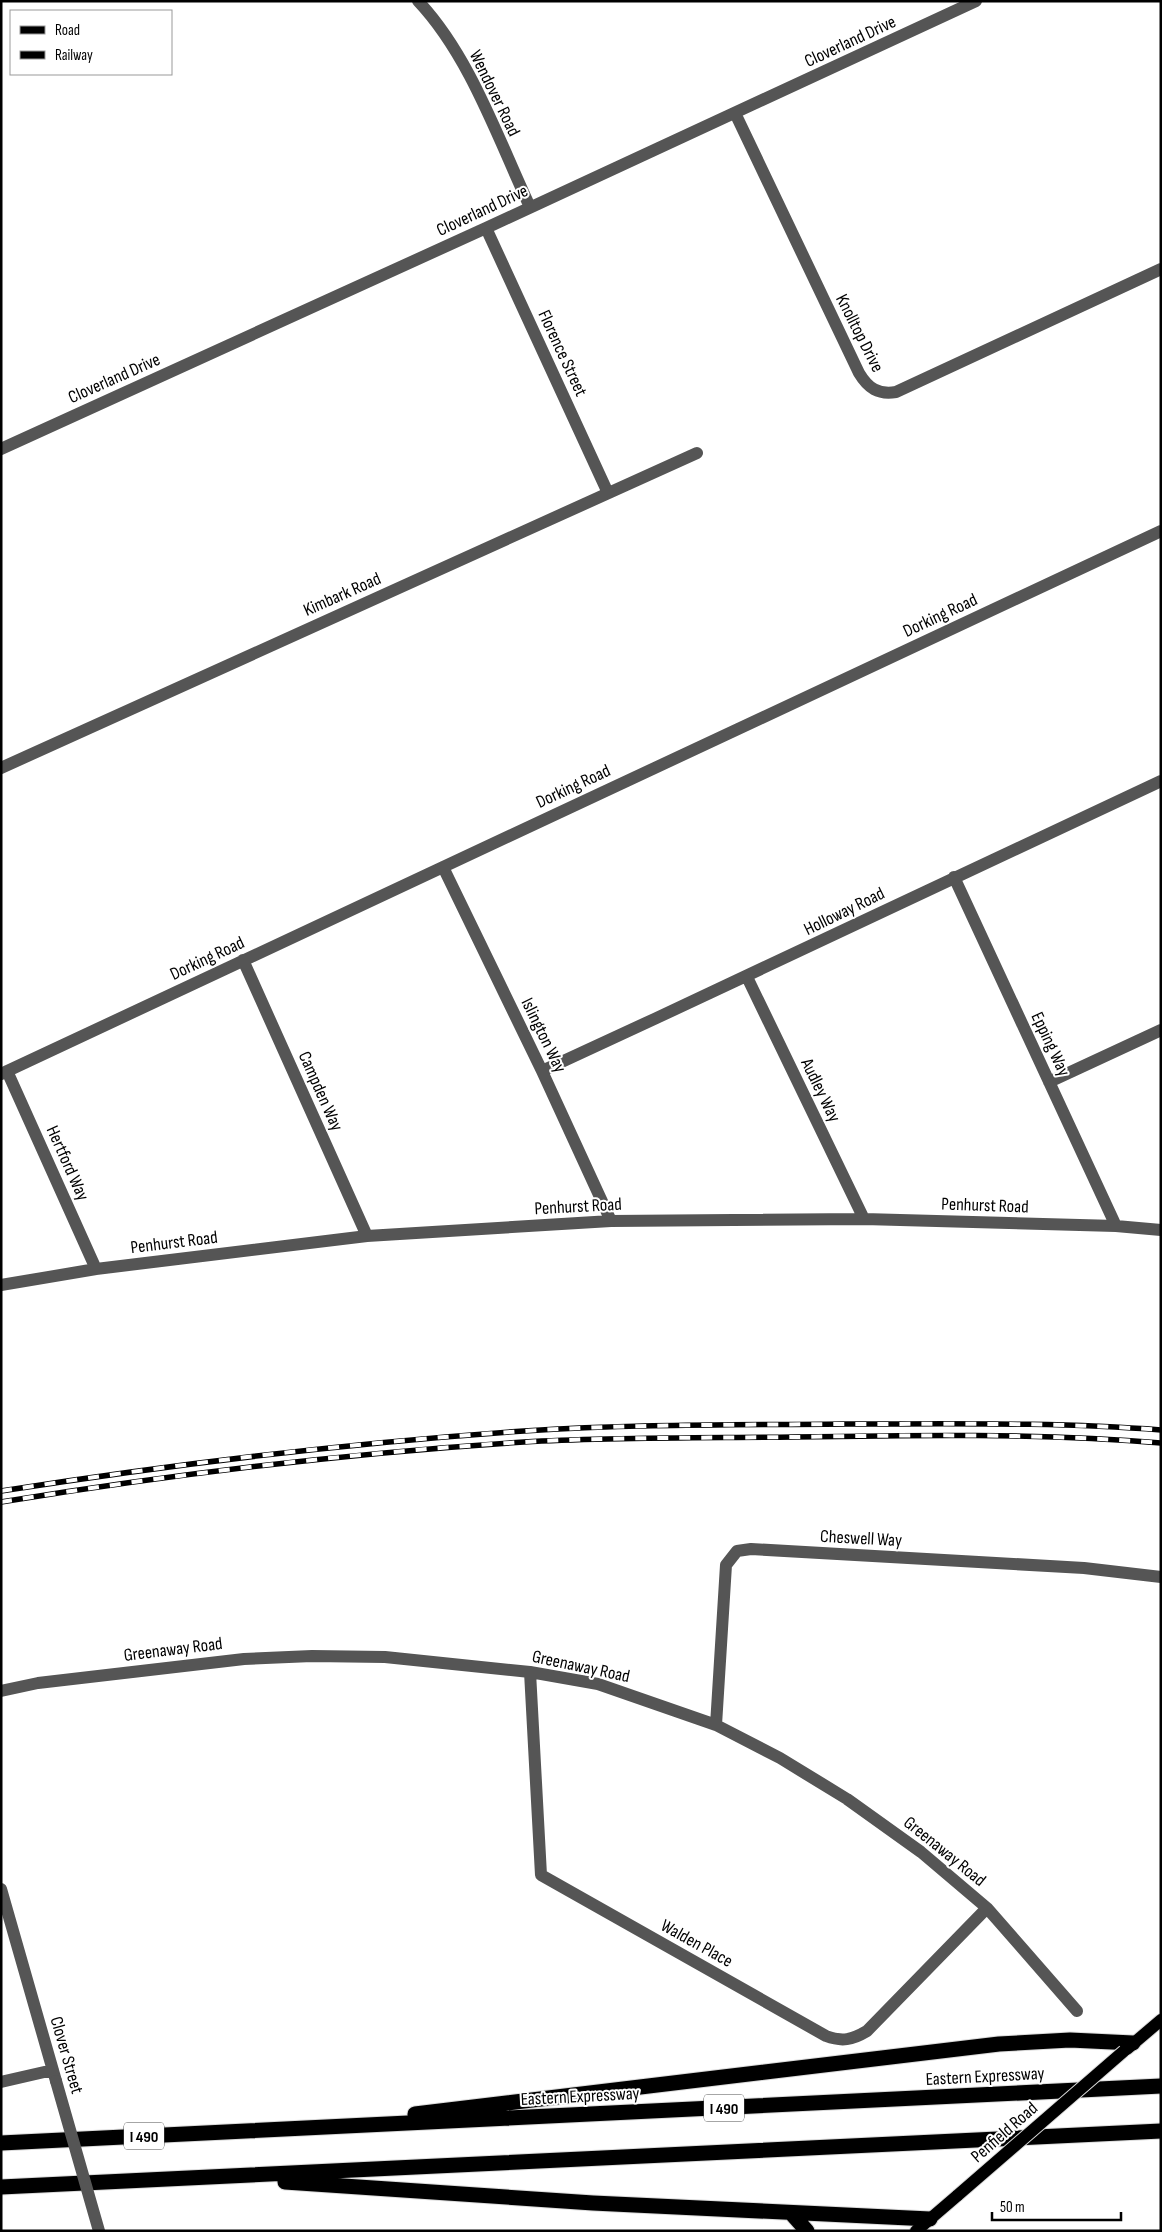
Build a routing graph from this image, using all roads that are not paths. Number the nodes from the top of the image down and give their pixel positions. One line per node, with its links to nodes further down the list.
1 (418, 1): 4 (street, Wendover Road)
2 (976, 1): 3 (street, Cloverland Drive)
3 (735, 113): 4 (street, Cloverland Drive); 6 (street, Knolltop Drive)
4 (530, 207): 5 (street, Cloverland Drive)
5 (486, 228): 7 (street, Cloverland Drive); 9 (street, Florence Street)
6 (1161, 269)
7 (1, 449)
8 (697, 453): 9 (street, Kimbark Road)
9 (608, 493): 11 (street, Kimbark Road)
10 (1161, 531): 13 (street, Dorking Road)
11 (1, 768)
12 (1161, 781): 14 (street, Holloway Road)
13 (443, 867): 15 (street, Dorking Road); 18 (street, Islington Way)
14 (954, 877): 16 (street, Holloway Road); 20 (street, Epping Way)
15 (243, 960): 19 (street, Dorking Road); 25 (street, Campden Way)
16 (747, 977): 18 (street, Holloway Road); 21 (street, Audley Way)
17 (1161, 1030): 20 (street)
18 (542, 1071): 22 (street, Islington Way)
19 (4, 1073): 26 (street, Hertford Way)
20 (1049, 1082): 23 (street, Epping Way)
21 (864, 1219): 22 (street, Penhurst Road); 23 (street, Penhurst Road)
22 (611, 1221): 25 (street, Penhurst Road)
23 (1116, 1226): 24 (street, Penhurst Road)
24 (1161, 1230)
25 (367, 1236): 26 (street, Penhurst Road)
26 (96, 1269): 27 (street, Penhurst Road)
27 (1, 1285)
28 (1161, 1577): 31 (street, Cheswell Way)
29 (530, 1672): 30 (street, Greenaway Road); 31 (street, Greenaway Road); 33 (street, Walden Place)
30 (1, 1691)
31 (716, 1725): 33 (street, Greenaway Road)
32 (1, 1889): 37 (street, Clover Street)
33 (987, 1908): 34 (street, Greenaway Road)
34 (1077, 2011)
35 (1161, 2020): 36 (main road, Penfield Road)
36 (1129, 2047): 40 (highway); 46 (main road, Penfield Road, bridge)
37 (54, 2076): 38 (street); 47 (street, Clover Street, bridge)
38 (1, 2082)
39 (1161, 2086): 40 (highway, Eastern Expressway / I 490)
40 (286, 2130): 42 (highway, Eastern Expressway / I 490)
41 (1161, 2131): 43 (highway)
42 (1, 2143)
43 (214, 2177): 44 (highway); 45 (highway)
44 (1, 2187)
45 (791, 2213): 46 (highway); 48 (highway)
46 (930, 2219): 49 (main road, Penfield Road)
47 (98, 2231)
48 (807, 2231)
49 (916, 2231)

